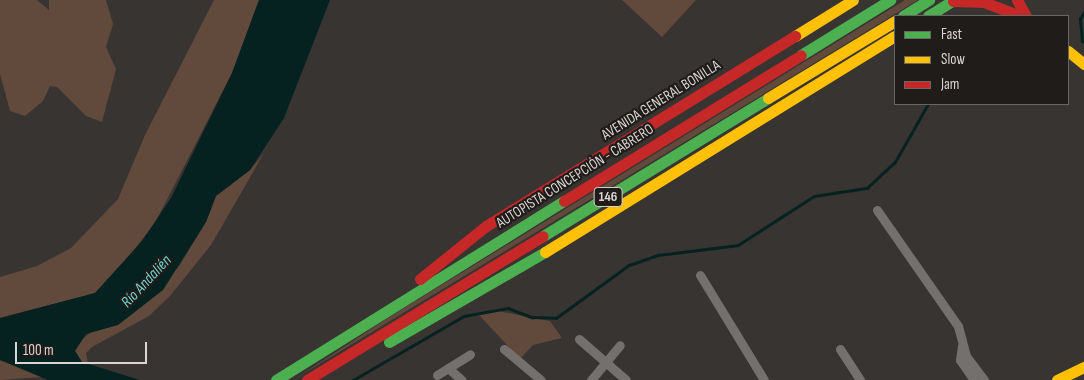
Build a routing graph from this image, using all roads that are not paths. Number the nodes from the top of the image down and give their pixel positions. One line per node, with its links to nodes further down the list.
1 (853, 0): 16 (main road, AVENIDA GENERAL BONILLA)
2 (890, 0): 16 (main road, AUTOPISTA CONCEPCIÓN - CABRERO / 146)
3 (929, 0): 6 (main road)
4 (953, 0): 7 (main road); 8 (main road)
5 (1017, 0): 9 (main road)
6 (905, 15)
7 (930, 15)
8 (1018, 15)
9 (1025, 15)
10 (894, 22): 26 (main road, 146)
11 (894, 37): 26 (main road)
12 (1069, 53): 13 (main road)
13 (1084, 64)
14 (877, 210): 18 (street)
15 (700, 275): 34 (street)
16 (372, 320): 28 (main road, AUTOPISTA CONCEPCIÓN - CABRERO / 146)
17 (579, 339): 23 (street)
18 (962, 343): 36 (street); 37 (street)
19 (620, 345): 23 (street)
20 (504, 348): 31 (street)
21 (840, 349): 35 (street)
22 (470, 354): 25 (street)
23 (606, 361): 32 (street); 33 (street)
24 (1084, 367): 38 (main road)
25 (448, 368): 27 (street); 30 (street)
26 (321, 372): 29 (main road, 146)
27 (437, 375)
28 (276, 380)
29 (307, 380)
30 (462, 380)
31 (541, 380)
32 (591, 380)
33 (626, 380)
34 (764, 380)
35 (860, 380)
36 (974, 380)
37 (984, 380)
38 (1057, 380)

